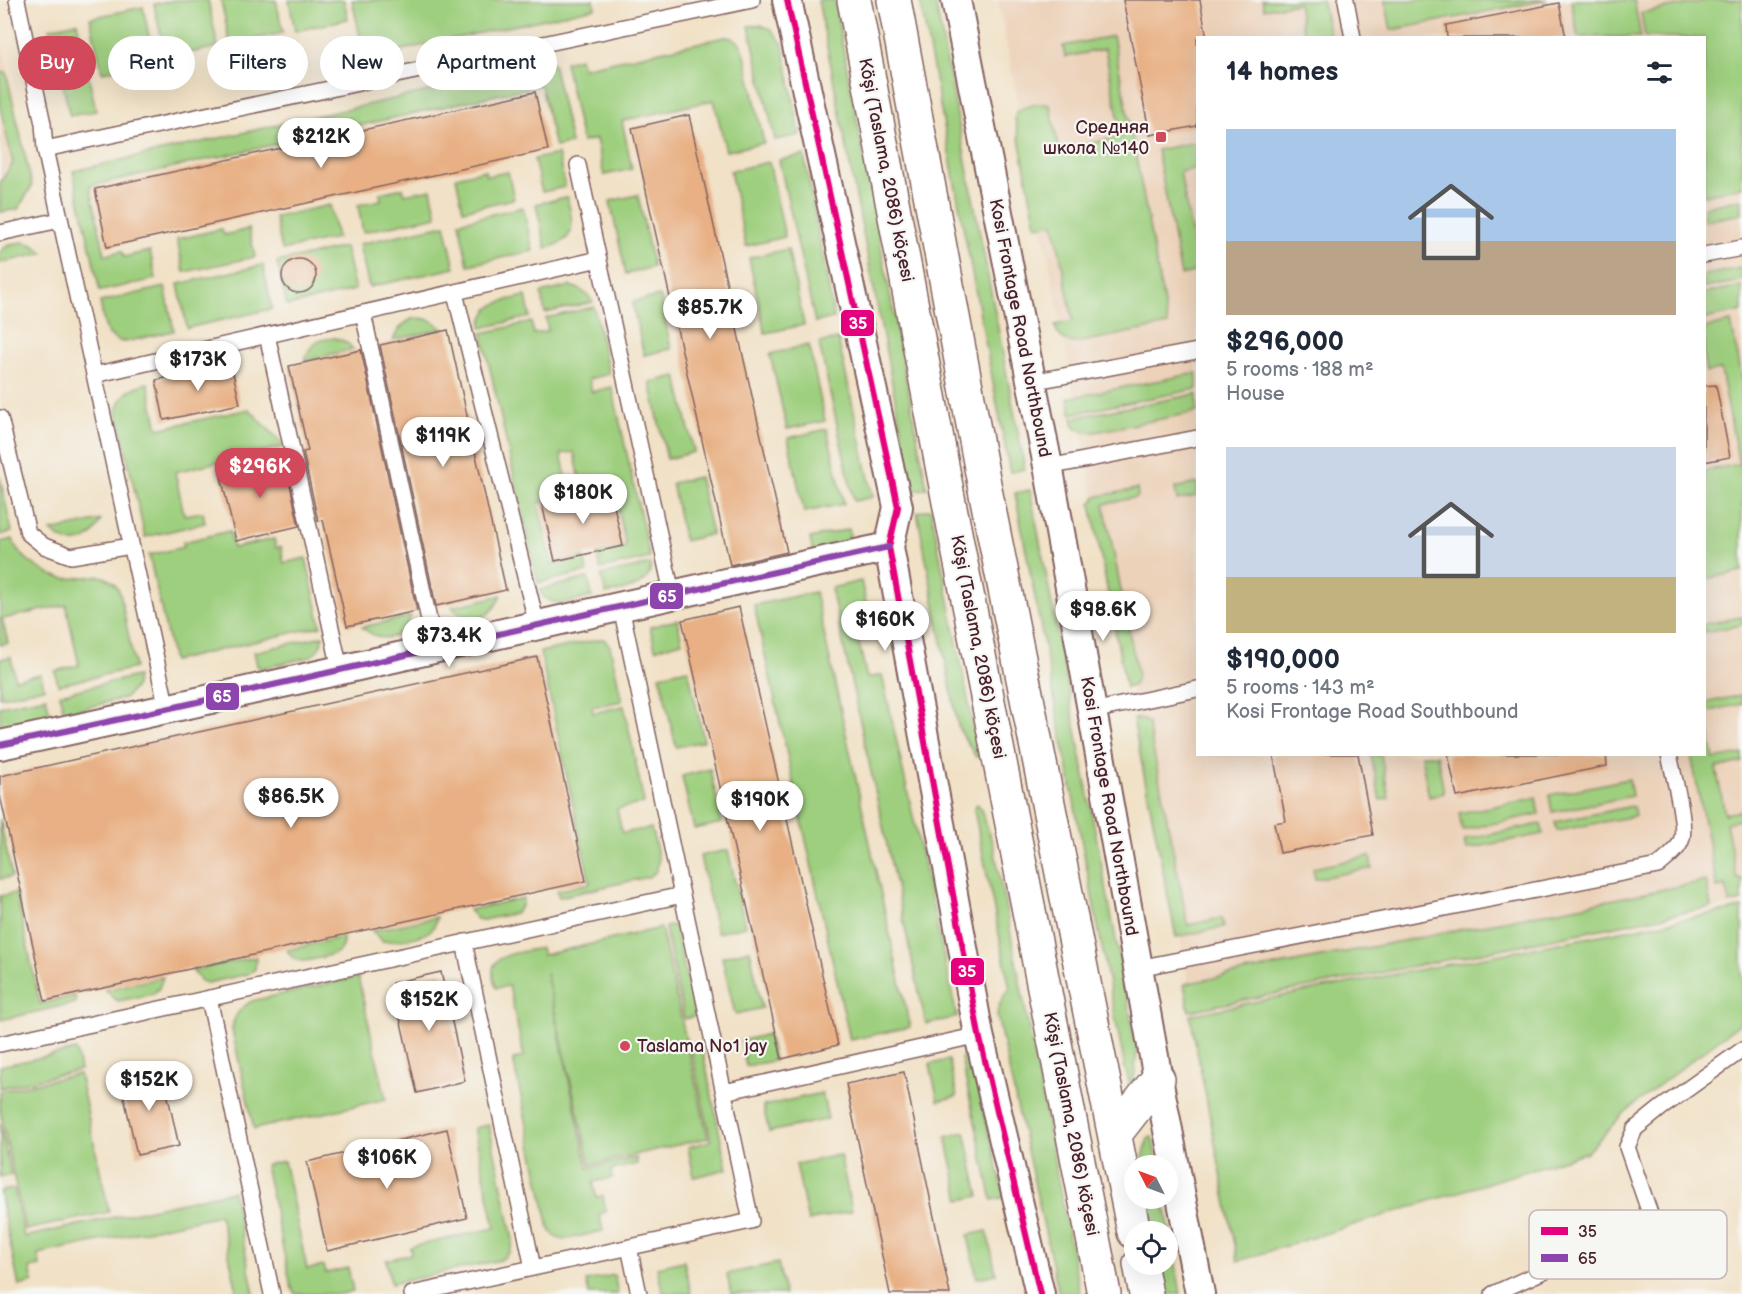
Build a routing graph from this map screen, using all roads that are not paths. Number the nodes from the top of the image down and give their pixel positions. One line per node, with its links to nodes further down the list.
1 (17, 0): 9 (lane)
2 (752, 0): 9 (lane)
3 (787, 0): 26 (street)
4 (854, 0): 57 (main road, Köşi (Taslama, 2086) köçesi)
5 (894, 0): 46 (main road, Köşi (Taslama, 2086) köçesi)
6 (956, 0): 21 (street, Kosi Frontage Road Northbound)
7 (1346, 0): 8 (lane)
8 (1353, 36)
9 (45, 149): 11 (lane)
10 (578, 165): 15 (lane)
11 (60, 220): 12 (lane); 20 (lane)
12 (0, 233)
13 (1742, 248): 14 (lane)
14 (1706, 255)
15 (599, 260): 16 (lane); 27 (lane)
16 (455, 293): 17 (lane); 29 (lane)
17 (363, 314): 18 (lane); 30 (lane)
18 (267, 335): 20 (lane); 31 (lane)
19 (1196, 351): 21 (lane)
20 (94, 375): 25 (lane)
21 (1031, 382): 24 (street, Kosi Frontage Road Northbound)
22 (0, 418): 25 (lane)
23 (1196, 438): 24 (lane)
24 (1048, 467): 34 (street, Kosi Frontage Road Northbound)
25 (131, 546): 33 (lane)
26 (889, 547): 27 (street); 41 (street)
27 (672, 594): 28 (street)
28 (621, 607): 29 (street); 37 (lane)
29 (537, 625): 30 (street)
30 (435, 648): 31 (street)
31 (340, 669): 33 (street)
32 (1196, 689): 34 (lane)
33 (167, 709): 35 (street)
34 (1092, 711): 39 (street, Kosi Frontage Road Northbound)
35 (0, 745)
36 (1669, 756): 39 (lane)
37 (682, 895): 38 (lane); 45 (lane)
38 (464, 942): 40 (lane); 50 (lane)
39 (1138, 968): 44 (street, Kosi Frontage Road Northbound)
40 (209, 998): 42 (lane); 53 (lane)
41 (979, 1035): 45 (lane); 56 (street)
42 (0, 1044)
43 (1742, 1050): 47 (lane)
44 (1158, 1079): 46 (main road); 59 (street, Kosi Frontage Road Northbound)
45 (724, 1092): 49 (lane)
46 (1115, 1134): 48 (main road, Köşi (Taslama, 2086) köçesi)
47 (1649, 1210)
48 (1132, 1221)
49 (629, 1247): 50 (lane); 55 (lane)
50 (533, 1268): 54 (lane)
51 (1142, 1275): 58 (main road)
52 (1529, 1278): 60 (lane)
53 (272, 1294)
54 (412, 1294)
55 (639, 1294)
56 (1040, 1294)
57 (1104, 1294)
58 (1146, 1294)
59 (1200, 1294)
60 (1493, 1294)

